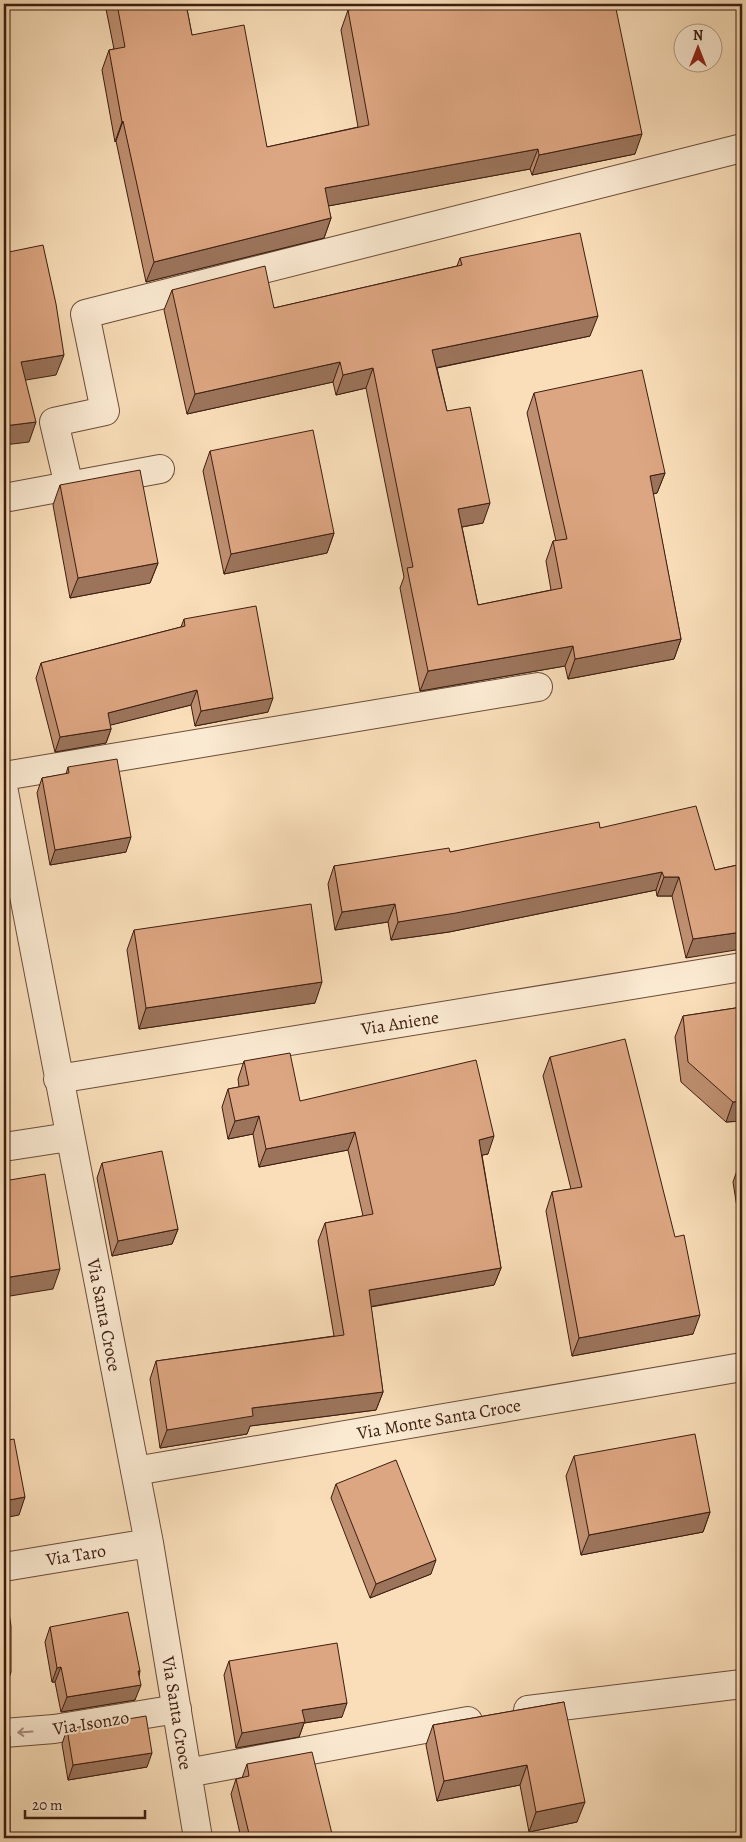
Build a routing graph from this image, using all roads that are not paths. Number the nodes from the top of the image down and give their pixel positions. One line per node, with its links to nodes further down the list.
1 (742, 148): 3 (street)
2 (160, 469): 3 (street)
3 (69, 486): 4 (street)
4 (4, 498)
5 (538, 687): 6 (street)
6 (4, 776)
7 (5, 805): 9 (street, Via Santa Croce)
8 (742, 966): 9 (street, Via Aniene)
9 (58, 1079): 10 (street, Via Santa Croce)
10 (69, 1137): 11 (street); 13 (street, Via Santa Croce)
11 (4, 1147)
12 (742, 1367): 13 (street, Via Monte Santa Croce)
13 (135, 1471): 14 (street, Via Santa Croce)
14 (149, 1543): 15 (street, Via Taro); 17 (street, Via Santa Croce)
15 (4, 1566)
16 (742, 1684): 19 (street)
17 (177, 1708): 18 (street, Via Isonzo, one-way to 18); 19 (street, Via Santa Croce)
18 (4, 1733)
19 (187, 1773): 20 (street, Via Santa Croce)
20 (198, 1838)

